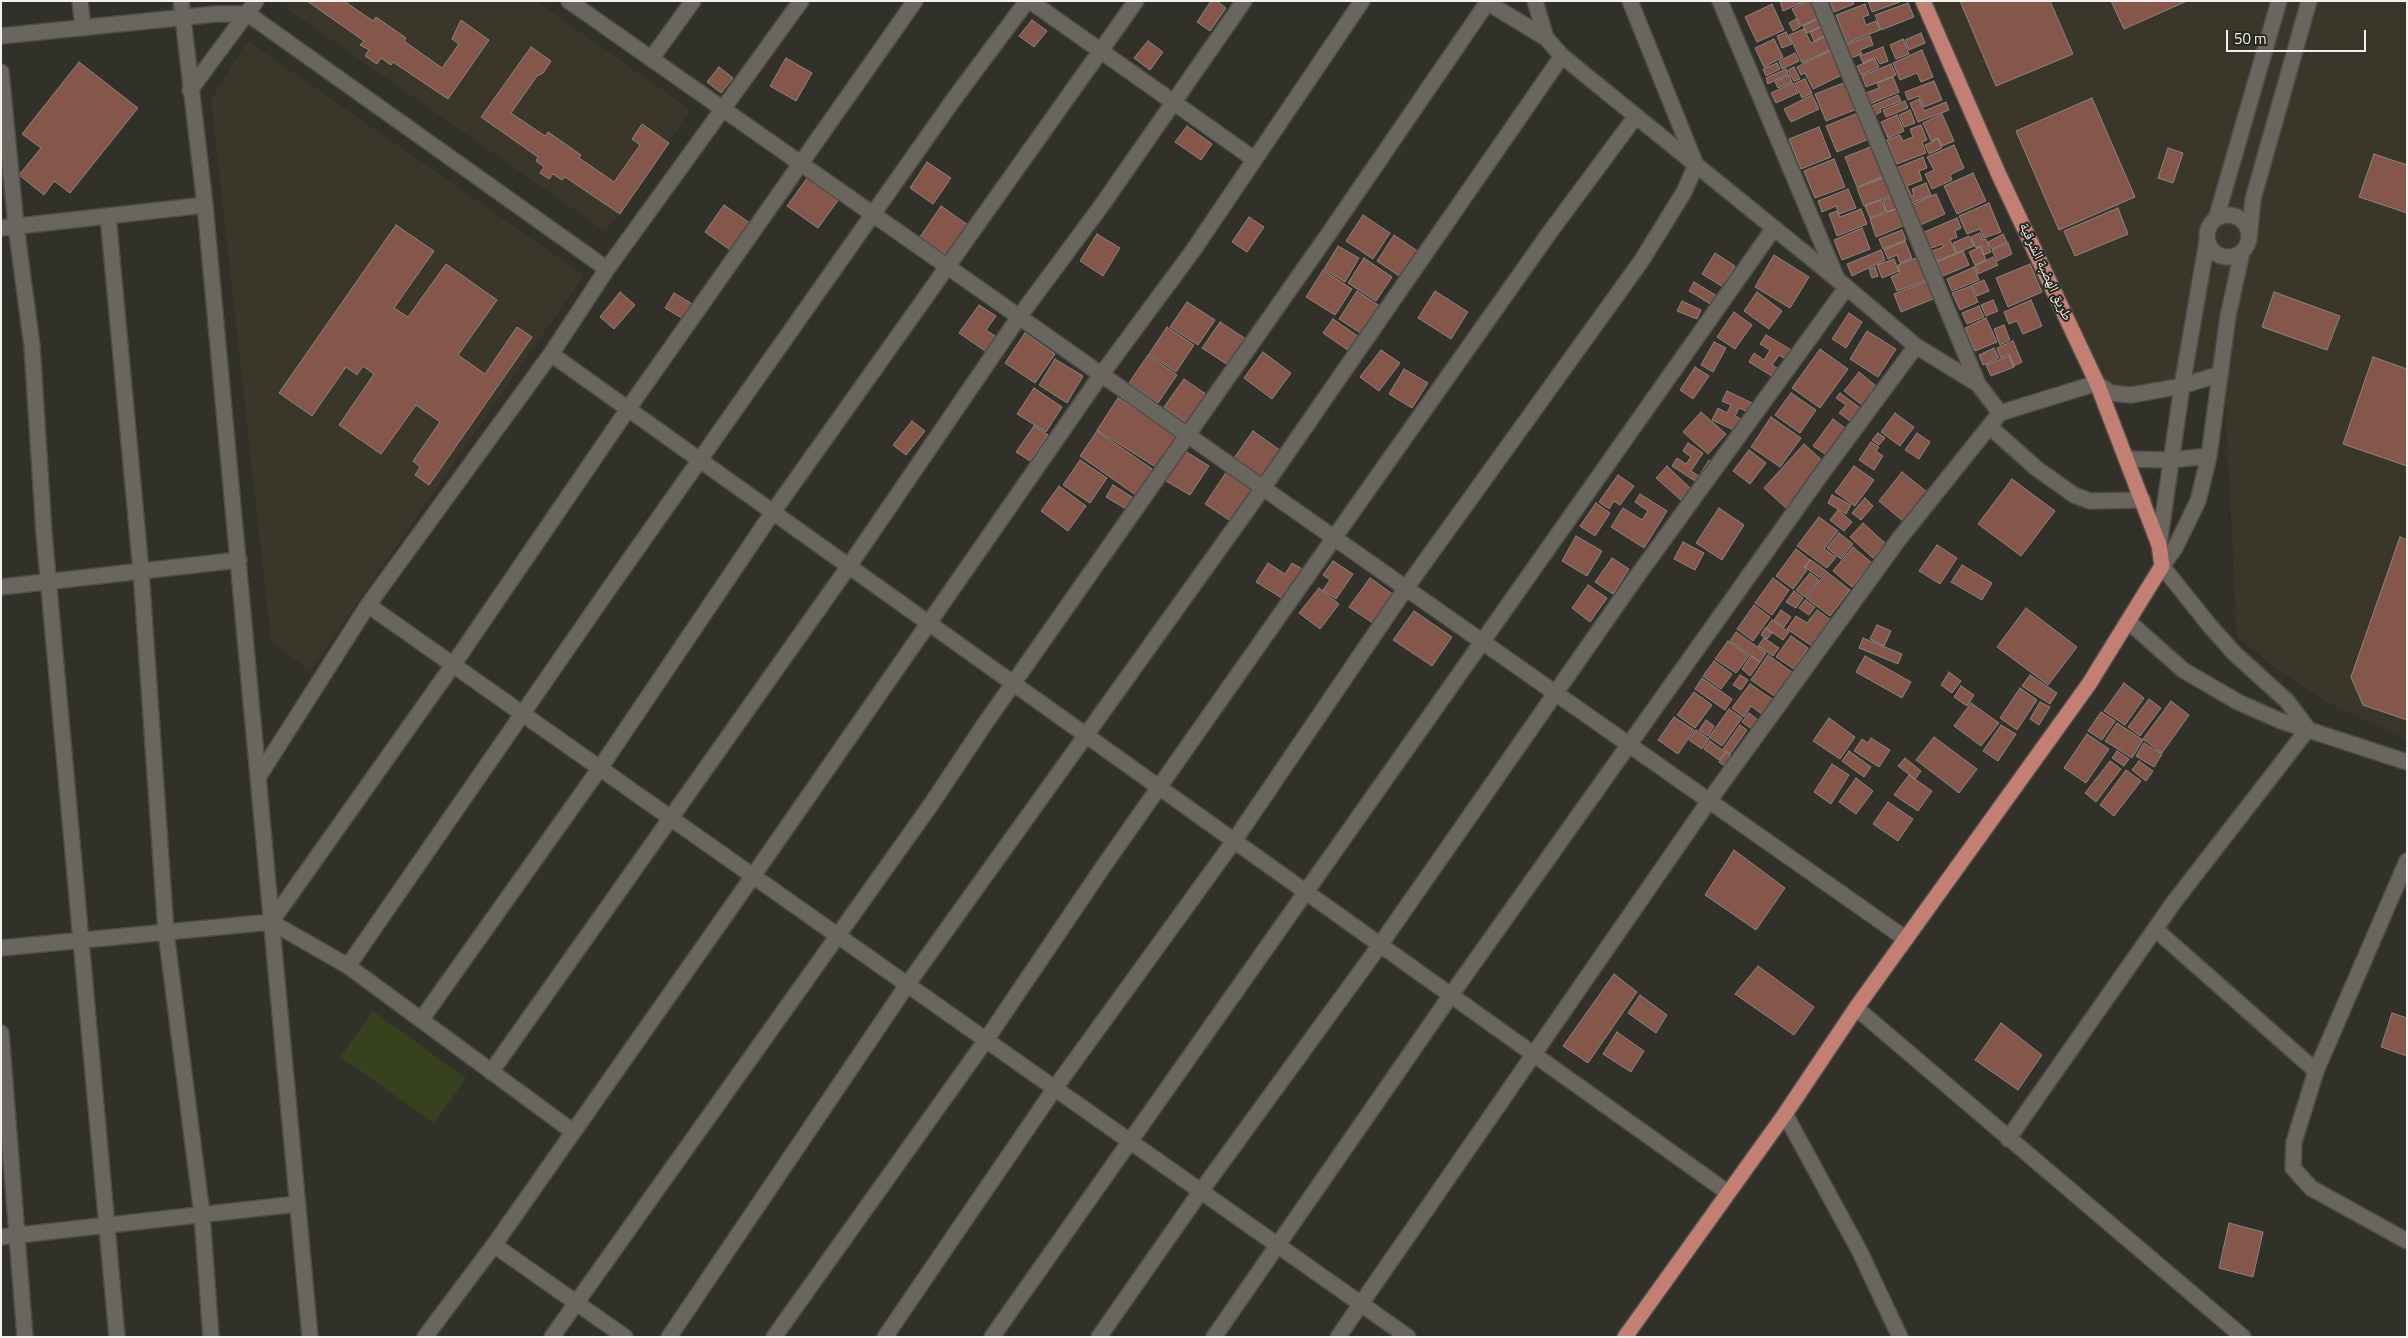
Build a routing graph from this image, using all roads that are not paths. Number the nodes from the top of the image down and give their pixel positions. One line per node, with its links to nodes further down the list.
1 (80, 1): 21 (street)
2 (181, 1): 20 (street)
3 (693, 1): 26 (street)
4 (801, 1): 30 (street)
5 (916, 1): 33 (street)
6 (1029, 1): 24 (street); 36 (street)
7 (1136, 1): 24 (street)
8 (1244, 1): 29 (street)
9 (1362, 1): 32 (street)
10 (1535, 1): 23 (street)
11 (1630, 1): 34 (street)
12 (1720, 1): 45 (street)
13 (1819, 1): 52 (street)
14 (1923, 1): 51 (main road, طريق الهضبة الشرقية)
15 (2279, 1): 38 (street)
16 (2308, 1): 42 (street)
17 (1486, 2): 23 (street); 57 (street)
18 (575, 3): 26 (street)
19 (252, 7): 20 (street); 28 (street); 44 (street)
20 (182, 17): 21 (street); 28 (street)
21 (83, 28): 22 (street)
22 (1, 36)
23 (1546, 38): 25 (street)
24 (1100, 50): 29 (street); 43 (street)
25 (1562, 56): 31 (street); 62 (street)
26 (651, 59): 30 (street)
27 (1, 72): 39 (street)
28 (190, 90): 35 (street)
29 (1173, 102): 32 (street); 46 (street)
30 (722, 108): 33 (street); 44 (street)
31 (1636, 116): 34 (street); 65 (street)
32 (1254, 159): 50 (street)
33 (800, 163): 36 (street); 54 (street)
34 (1696, 165): 40 (street); 73 (street)
35 (205, 205): 37 (street); 67 (street)
36 (874, 215): 43 (street); 61 (street)
37 (108, 216): 39 (street); 70 (street)
38 (2216, 219): 41 (street); 42 (street)
39 (8, 227): 71 (street)
40 (1774, 228): 45 (street); 77 (street)
41 (2207, 241): 42 (street); 53 (street)
42 (2246, 246): 49 (street)
43 (947, 266): 46 (street); 64 (street)
44 (608, 269): 48 (street)
45 (1842, 284): 47 (street); 80 (street)
46 (1019, 317): 50 (street); 68 (street)
47 (1916, 346): 52 (street); 84 (street)
48 (551, 354): 54 (street); 74 (street)
49 (2220, 374): 53 (street); 58 (street)
50 (1101, 375): 57 (street); 76 (street)
51 (2096, 383): 53 (street); 55 (street); 59 (main road, طريق الهضبة الشرقية)
52 (1978, 384): 55 (street)
53 (2182, 386): 60 (street)
54 (628, 409): 61 (street); 78 (street)
55 (2000, 413): 56 (street)
56 (1989, 426): 63 (street); 89 (street)
57 (1188, 436): 62 (street); 79 (street)
58 (2208, 456): 60 (street); 69 (street)
59 (2126, 459): 60 (street); 63 (main road, طريق الهضبة الشرقية)
60 (2171, 460): 66 (street)
61 (700, 461): 64 (street); 81 (street)
62 (1263, 488): 65 (street); 83 (street)
63 (2143, 500): 66 (main road, طريق الهضبة الشرقية)
64 (773, 512): 68 (street); 86 (street)
65 (1334, 538): 73 (street); 88 (street)
66 (2160, 545): 69 (main road, طريق الهضبة الشرقية)
67 (239, 560): 70 (street); 87 (street)
68 (849, 566): 76 (street); 90 (street)
69 (2162, 566): 75 (main road); 82 (street)
70 (141, 571): 71 (street); 97 (street)
71 (48, 582): 72 (street); 99 (street)
72 (1, 587)
73 (1406, 588): 77 (street); 91 (street)
74 (368, 605): 78 (street); 87 (street)
75 (2129, 622): 82 (street); 100 (main road)
76 (929, 624): 79 (street); 93 (street)
77 (1483, 642): 80 (street); 94 (street)
78 (453, 665): 81 (street); 95 (street)
79 (1014, 684): 83 (street); 98 (street)
80 (1554, 693): 84 (street); 101 (street)
81 (522, 714): 86 (street); 103 (street)
82 (2308, 729): 85 (street); 96 (street)
83 (1087, 736): 88 (street); 104 (street)
84 (1630, 746): 89 (street); 105 (street)
85 (2407, 762)
86 (600, 768): 90 (street); 107 (street)
87 (259, 776): 95 (street)
88 (1159, 787): 91 (street); 109 (street)
89 (1709, 802): 100 (street); 110 (street)
90 (671, 818): 93 (street); 112 (street)
91 (1234, 841): 94 (street); 113 (street)
92 (2407, 861): 111 (street)
93 (753, 876): 98 (street); 115 (street)
94 (1306, 892): 101 (street); 117 (street)
95 (271, 922): 97 (street); 103 (street); 120 (street)
96 (2155, 929): 111 (street); 116 (street)
97 (166, 932): 99 (street); 121 (street)
98 (836, 935): 104 (street); 127 (street)
99 (81, 940): 102 (street); 122 (street)
100 (1906, 940): 106 (main road)
101 (1380, 944): 105 (street); 118 (street)
102 (1, 948)
103 (348, 966): 107 (street)
104 (907, 985): 109 (street); 136 (street)
105 (1451, 995): 110 (street); 126 (street)
106 (1856, 1008): 114 (main road); 116 (street)
107 (421, 1020): 112 (street)
108 (1, 1033): 123 (street)
109 (986, 1040): 113 (street); 137 (street)
110 (1534, 1054): 119 (street); 128 (street)
111 (2316, 1071): 124 (street)
112 (492, 1072): 115 (street)
113 (1055, 1088): 117 (street); 138 (street)
114 (1785, 1114): 119 (main road); 145 (street)
115 (572, 1131): 125 (street)
116 (2008, 1139): 146 (street)
117 (1130, 1142): 118 (street); 139 (street)
118 (1200, 1191): 126 (street); 140 (street)
119 (1728, 1192): 144 (main road)
120 (297, 1204): 121 (street); 132 (street)
121 (202, 1215): 122 (street); 131 (street)
122 (108, 1225): 123 (street); 130 (street)
123 (9, 1236): 129 (street)
124 (2407, 1241)
125 (494, 1245): 127 (street); 133 (street)
126 (1278, 1246): 128 (street); 141 (street)
127 (577, 1303): 134 (street); 135 (street)
128 (1361, 1304): 142 (street); 143 (street)
129 (25, 1337)
130 (117, 1337)
131 (211, 1337)
132 (310, 1337)
133 (425, 1337)
134 (552, 1337)
135 (625, 1337)
136 (669, 1337)
137 (774, 1337)
138 (885, 1337)
139 (992, 1337)
140 (1099, 1337)
141 (1214, 1337)
142 (1338, 1337)
143 (1408, 1337)
144 (1625, 1337)
145 (1900, 1337)
146 (2243, 1337)

